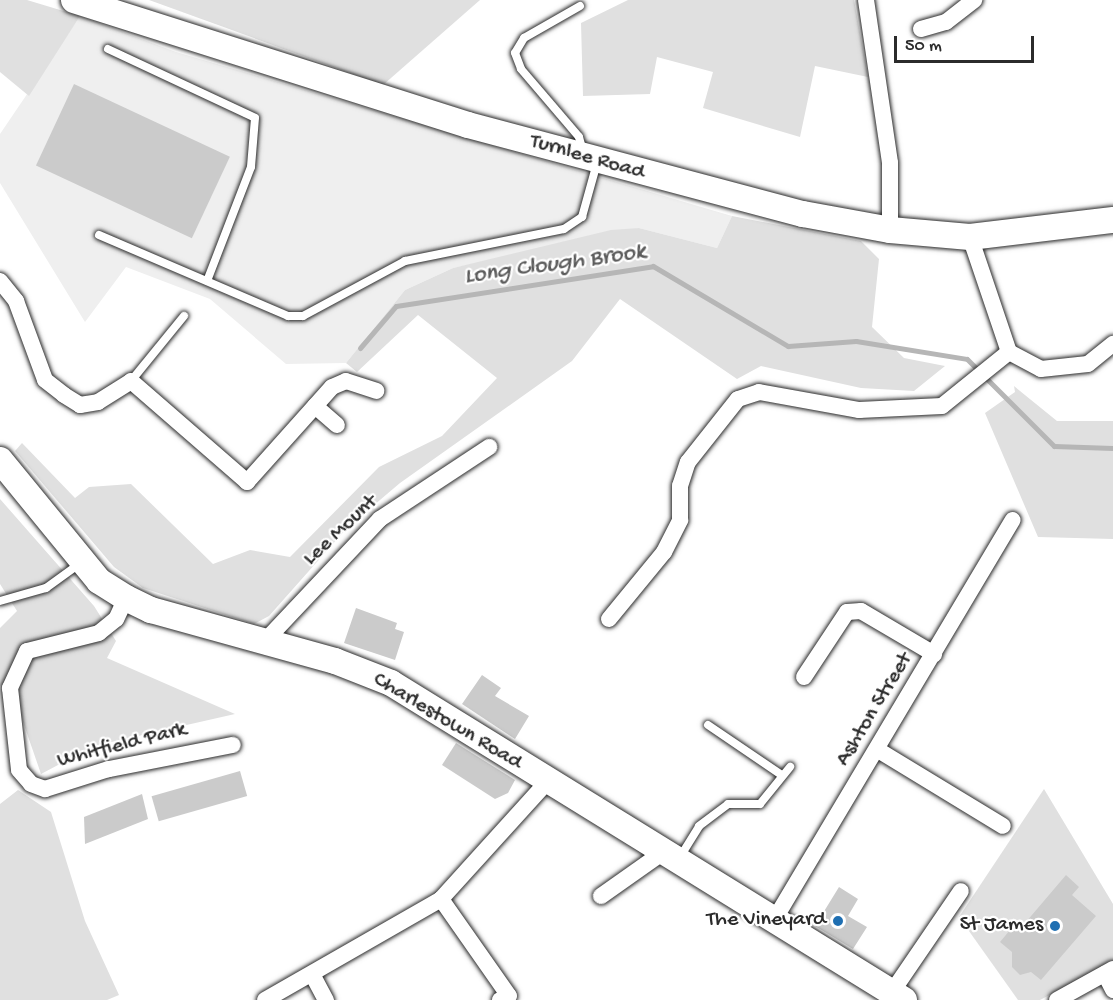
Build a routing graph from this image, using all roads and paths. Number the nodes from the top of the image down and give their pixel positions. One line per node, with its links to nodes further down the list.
1 (74, 0): 7 (main road, Turnlee Road)
2 (866, 0): 9 (street)
3 (974, 0): 5 (street)
4 (580, 6): 7 (lane)
5 (921, 29)
6 (108, 49): 13 (lane)
7 (590, 160): 9 (main road, Turnlee Road); 13 (lane)
8 (1113, 220): 11 (main road, Turnlee Road)
9 (890, 230): 11 (main road, Turnlee Road)
10 (99, 235): 13 (lane)
11 (970, 237): 16 (street)
12 (0, 281): 17 (street)
13 (207, 281)
14 (184, 316): 17 (lane)
15 (1113, 344): 16 (street)
16 (1010, 352): 27 (street)
17 (131, 381): 19 (street)
18 (376, 391): 19 (street)
19 (315, 406): 20 (street)
20 (337, 425)
21 (489, 447): 28 (street, Lee Mount)
22 (0, 460): 24 (main road, Charlestown Road)
23 (1013, 520): 29 (street, Ashton Street)
24 (82, 561): 25 (main road, Charlestown Road); 26 (lane)
25 (126, 598): 28 (main road, Charlestown Road); 32 (street, Whitfield Park)
26 (0, 601)
27 (609, 619)
28 (265, 641): 36 (main road, Charlestown Road)
29 (934, 654): 30 (street); 33 (street, Ashton Street)
30 (804, 677)
31 (708, 725): 35 (lane)
32 (234, 745)
33 (878, 750): 37 (street); 42 (street, Ashton Street)
34 (790, 767): 35 (lane)
35 (780, 774): 38 (lane)
36 (546, 783): 38 (main road, Charlestown Road); 41 (street)
37 (1003, 826)
38 (669, 857): 40 (street); 42 (main road, Charlestown Road)
39 (961, 891): 46 (street)
40 (601, 896)
41 (441, 899): 44 (street); 49 (street)
42 (773, 922): 46 (main road, Charlestown Road)
43 (1109, 971): 45 (street); 50 (street)
44 (312, 974): 47 (street); 48 (street)
45 (1113, 990)
46 (898, 996)
47 (265, 1000)
48 (326, 1000)
49 (500, 1000)
50 (1057, 1000)

